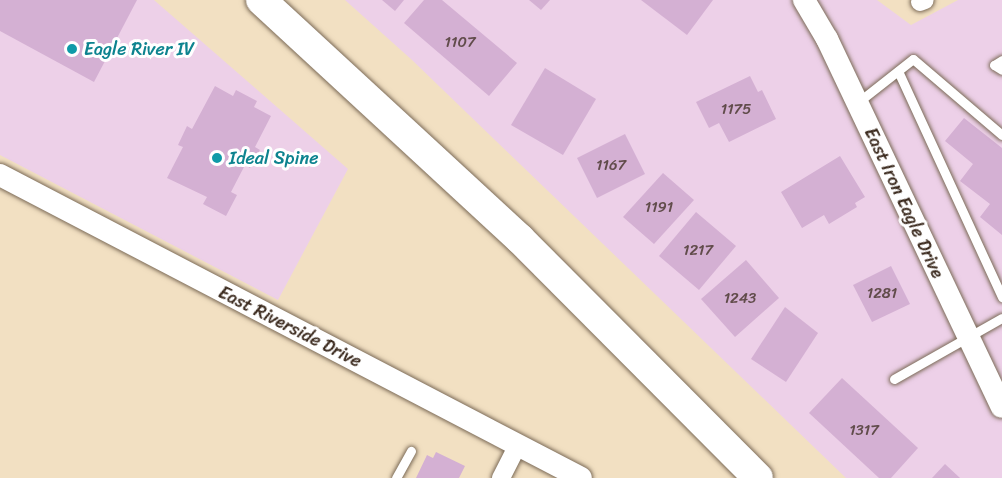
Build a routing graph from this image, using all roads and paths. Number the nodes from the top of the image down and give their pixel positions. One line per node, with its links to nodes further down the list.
1 (261, 0): 19 (highway)
2 (804, 0): 6 (street, East Iron Eagle Drive)
3 (1002, 60): 4 (lane)
4 (1002, 70)
5 (898, 71): 6 (lane); 7 (lane); 9 (lane)
6 (857, 103): 11 (street, East Iron Eagle Drive)
7 (1002, 135)
8 (0, 175): 14 (street, East Riverside Drive)
9 (1002, 297)
10 (1002, 318): 11 (lane)
11 (968, 340): 12 (lane); 13 (street, East Iron Eagle Drive)
12 (894, 379)
13 (1002, 407)
14 (518, 445): 17 (street); 18 (street, East Riverside Drive)
15 (411, 451): 16 (lane)
16 (396, 478)
17 (501, 478)
18 (581, 478)
19 (758, 478)

